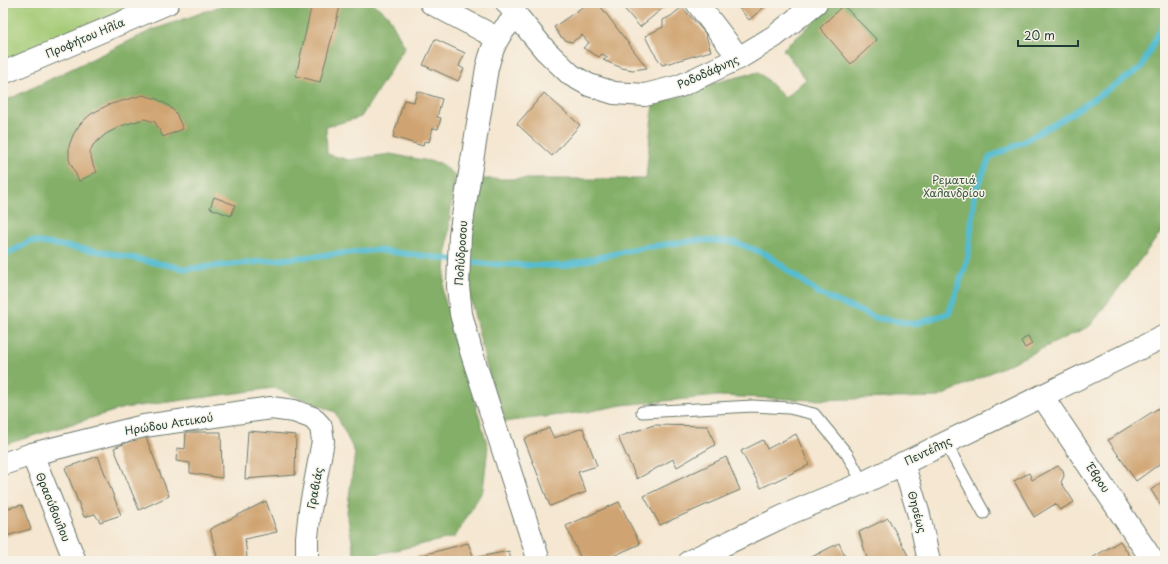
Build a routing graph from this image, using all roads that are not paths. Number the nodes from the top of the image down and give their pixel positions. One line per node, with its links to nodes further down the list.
1 (168, 3): 8 (street, Προφήτου Ηλία)
2 (431, 3): 6 (street)
3 (697, 3): 7 (street)
4 (816, 3): 7 (street, Ροδοδάφνης)
5 (512, 9): 6 (street, Πολύδροσου); 7 (street, Ροδοδάφνης)
6 (497, 38): 21 (street, Πολύδροσου)
7 (739, 58)
8 (3, 74)
9 (1165, 336): 10 (street, Πεντέλης)
10 (1042, 396): 13 (street, Πεντέλης); 24 (street, Έβρου)
11 (642, 412): 17 (lane)
12 (313, 418): 14 (street, Ηρώδου Αττικού); 20 (street, Γραβιάς)
13 (945, 442): 15 (street, Πεντέλης); 18 (lane)
14 (32, 454): 16 (street, Ηρώδου Αττικού); 19 (street, Θρασύβουλου)
15 (903, 463): 17 (street, Πεντέλης); 23 (street, Θησέως)
16 (3, 464)
17 (862, 483): 22 (street, Πεντέλης)
18 (984, 513)
19 (75, 561)
20 (307, 561)
21 (539, 561)
22 (690, 561)
23 (929, 561)
24 (1153, 561)

